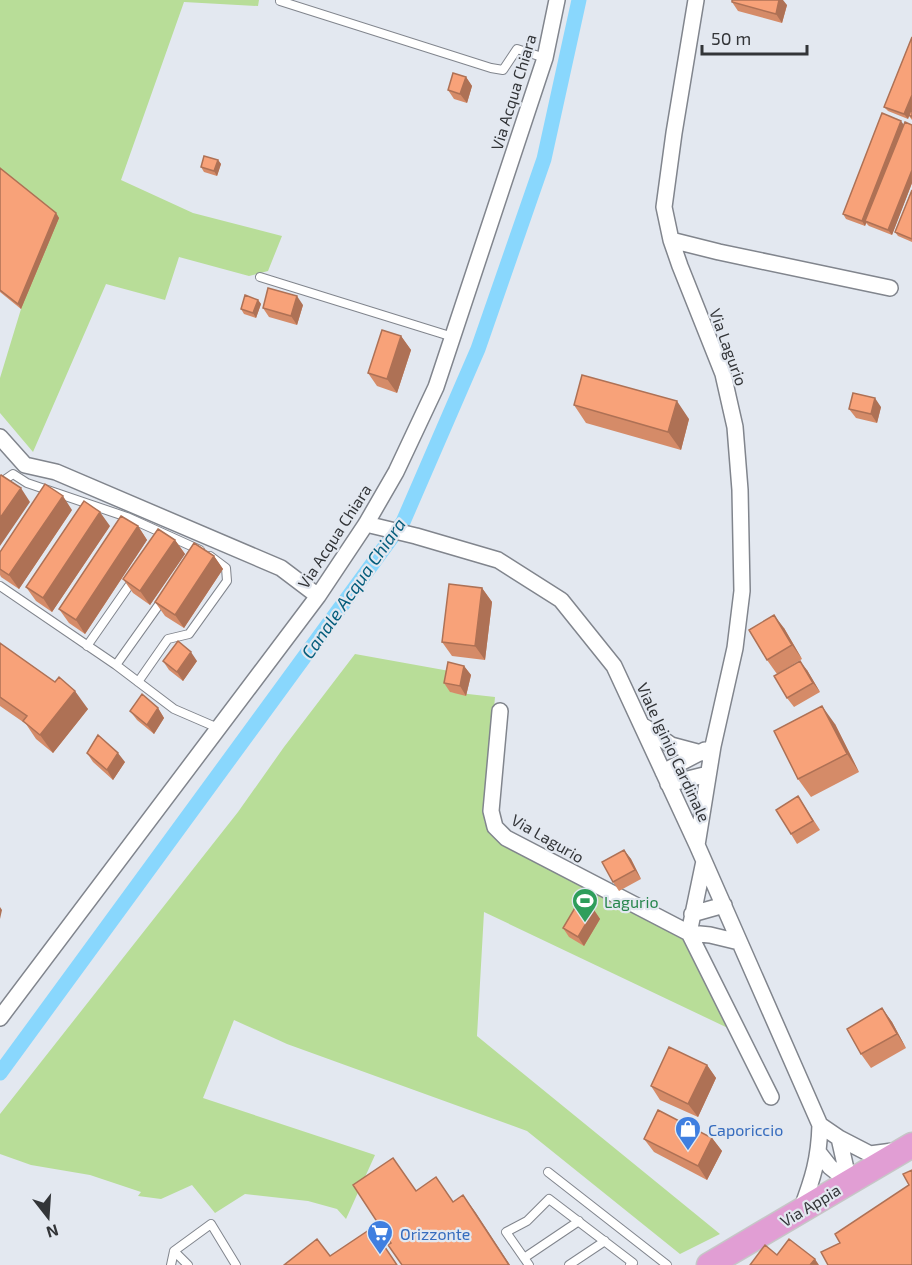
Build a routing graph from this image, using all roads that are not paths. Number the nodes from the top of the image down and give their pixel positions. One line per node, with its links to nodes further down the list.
1 (557, 0): 4 (street, Via Acqua Chiara)
2 (696, 0): 5 (street, Via Lagurio)
3 (280, 1): 4 (lane)
4 (544, 58): 8 (street, Via Acqua Chiara)
5 (671, 240): 7 (street); 36 (street, Via Lagurio)
6 (260, 277): 8 (lane)
7 (891, 288)
8 (453, 337): 16 (street, Via Acqua Chiara)
9 (0, 437): 26 (street)
10 (0, 483): 11 (lane)
11 (50, 491): 12 (lane); 13 (lane)
12 (43, 500)
13 (88, 505): 14 (lane); 15 (lane)
14 (81, 514)
15 (127, 517): 17 (lane); 18 (lane)
16 (374, 526): 26 (street, Via Acqua Chiara); 34 (street, Viale Iginio Cardinale)
17 (121, 527)
18 (165, 535): 19 (lane); 20 (lane)
19 (158, 544)
20 (199, 549): 21 (lane); 32 (lane)
21 (192, 559)
22 (139, 572): 30 (lane)
23 (0, 586): 27 (lane)
24 (171, 588): 31 (lane)
25 (30, 591): 27 (lane)
26 (318, 596): 35 (street, Via Acqua Chiara)
27 (23, 601): 29 (lane)
28 (62, 614): 29 (lane)
29 (56, 623): 30 (lane)
30 (87, 646): 31 (lane)
31 (116, 664): 32 (lane)
32 (138, 682): 35 (lane)
33 (500, 711): 43 (street, Via Lagurio)
34 (644, 726): 36 (street); 38 (street, Viale Iginio Cardinale)
35 (218, 728): 46 (street, Via Acqua Chiara)
36 (707, 749): 37 (street, Via Lagurio); 38 (street)
37 (708, 774): 38 (street); 39 (street, Via Lagurio)
38 (666, 778): 39 (street, Viale Iginio Cardinale)
39 (698, 845): 40 (street, Viale Iginio Cardinale)
40 (704, 861): 41 (street, Viale Iginio Cardinale); 42 (street)
41 (726, 911): 42 (street); 44 (street); 45 (street, Viale Iginio Cardinale)
42 (692, 915): 43 (street)
43 (689, 933): 44 (street, Via Lagurio); 47 (street)
44 (710, 935): 45 (street, Via Lagurio)
45 (740, 942): 48 (street, Viale Iginio Cardinale)
46 (0, 1018)
47 (771, 1097)
48 (820, 1125): 49 (street); 51 (street)
49 (839, 1138): 50 (street); 53 (street)
50 (907, 1148): 53 (main road, Via Appia)
51 (819, 1153): 53 (street); 54 (street)
52 (548, 1172): 64 (lane)
53 (849, 1182): 54 (main road, Via Appia)
54 (801, 1210): 65 (main road, Via Appia)
55 (579, 1221): 56 (lane); 58 (lane); 58 (lane)
56 (605, 1241): 62 (lane); 63 (lane)
57 (174, 1251): 59 (lane); 60 (lane); 61 (lane)
58 (527, 1262)
59 (171, 1265)
60 (188, 1265)
61 (236, 1265)
62 (569, 1265)
63 (630, 1265)
64 (667, 1265)
65 (709, 1265)

